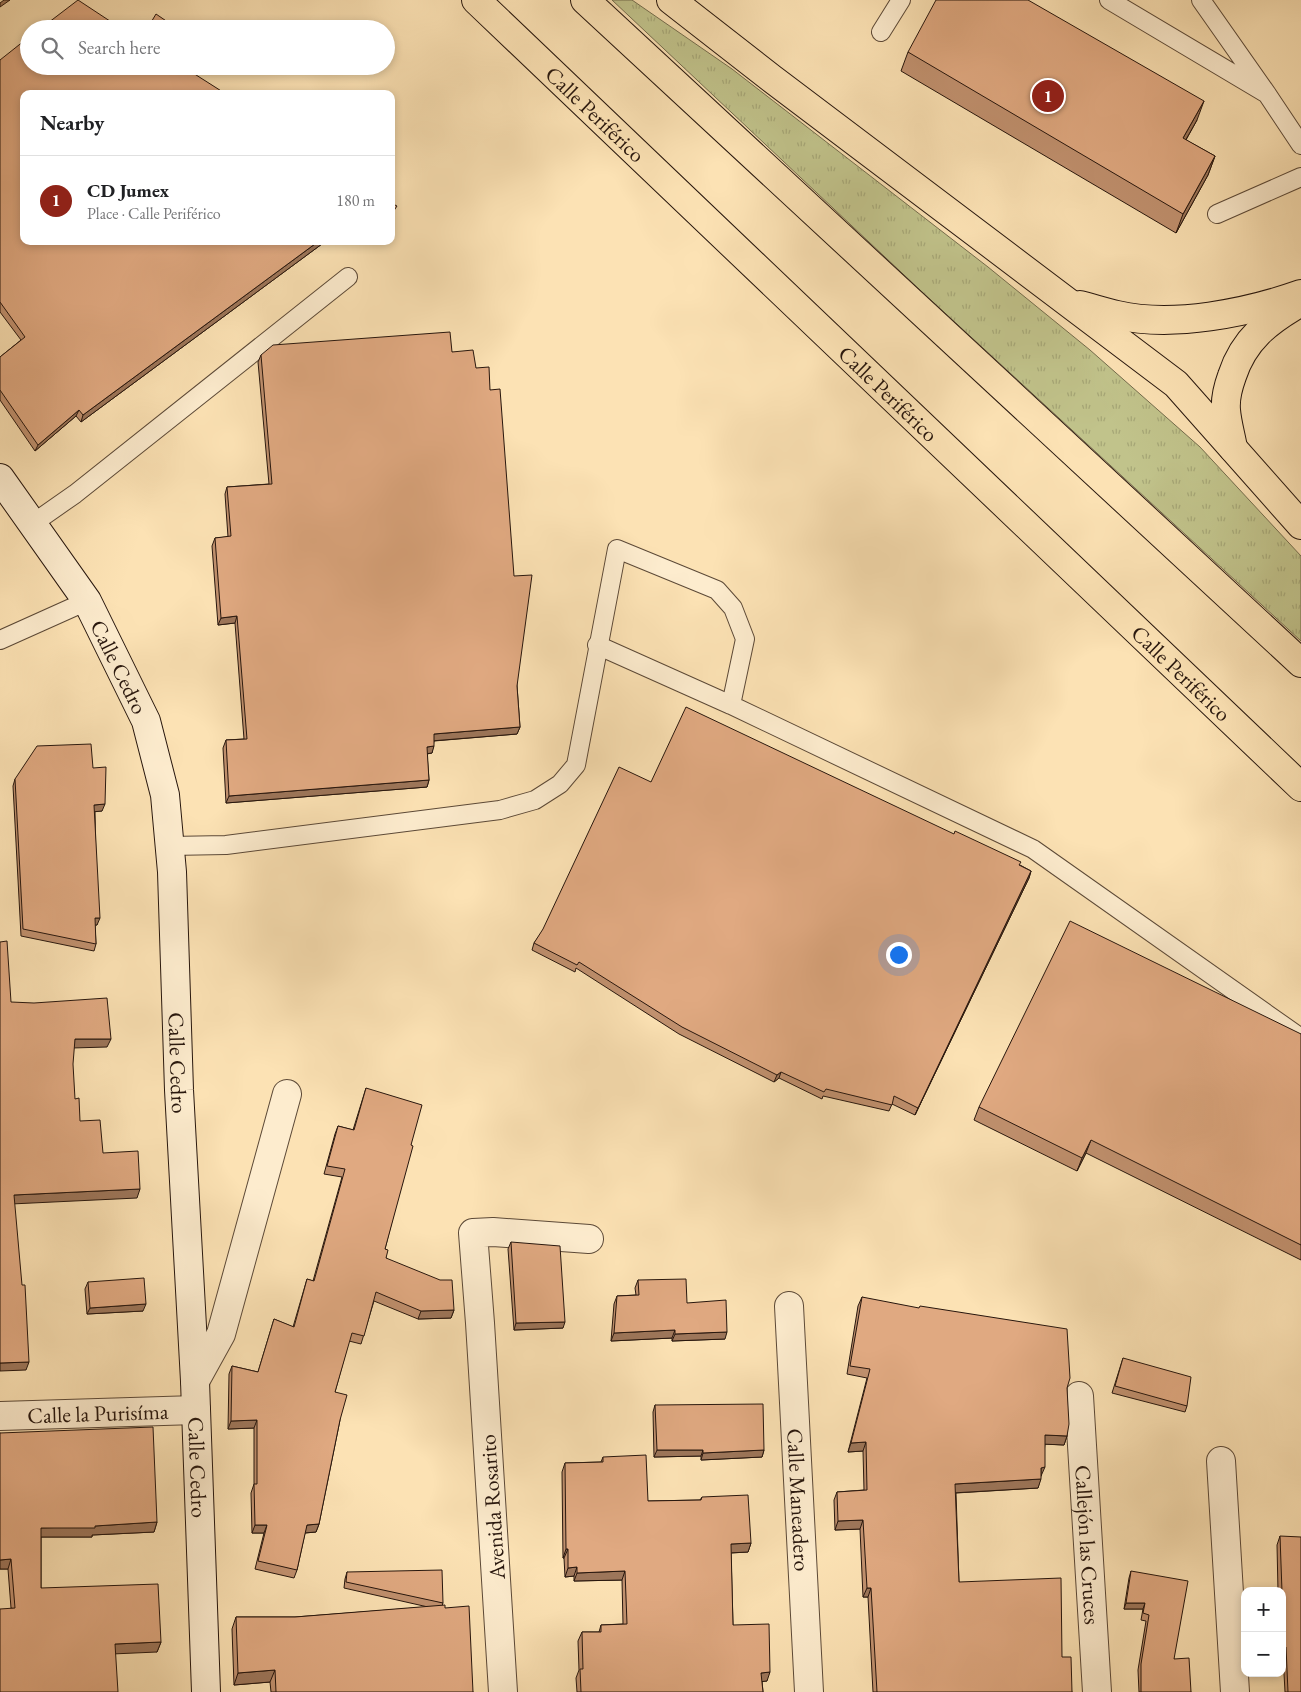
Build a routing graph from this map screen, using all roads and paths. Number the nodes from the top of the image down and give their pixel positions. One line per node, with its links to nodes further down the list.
1 (476, 0): 25 (highway, Calle Periférico)
2 (585, 0): 23 (highway)
3 (671, 0): 14 (highway)
4 (901, 0): 7 (lane)
5 (1110, 0): 8 (lane)
6 (1201, 0): 8 (lane)
7 (881, 32)
8 (1267, 94): 9 (lane)
9 (1301, 145)
10 (1301, 177): 11 (lane)
11 (1217, 214)
12 (348, 277): 18 (lane)
13 (1301, 294): 14 (highway)
14 (1064, 300): 16 (highway)
15 (1301, 302): 16 (highway)
16 (1234, 450): 19 (highway)
17 (0, 478): 18 (street, Calle Cedro)
18 (32, 524): 20 (street, Calle Cedro)
19 (1301, 525)
20 (87, 601): 21 (lane); 26 (street, Calle Cedro)
21 (0, 640)
22 (597, 645): 24 (lane); 24 (lane); 26 (lane)
23 (1301, 663)
24 (731, 704): 27 (lane)
25 (1301, 786)
26 (170, 846): 31 (street, Calle Cedro)
27 (1301, 1038)
28 (287, 1094): 31 (street)
29 (589, 1239): 37 (street, Avenida Rosarito)
30 (789, 1306): 38 (street, Calle Maneadero)
31 (195, 1381): 33 (street, Calle Cedro)
32 (1079, 1396): 39 (street, Callejón las Cruces)
33 (196, 1410): 34 (street, Calle la Purisíma); 36 (street, Calle Cedro)
34 (0, 1416)
35 (1221, 1461): 40 (street)
36 (206, 1692)
37 (503, 1692)
38 (809, 1692)
39 (1097, 1692)
40 (1235, 1692)

